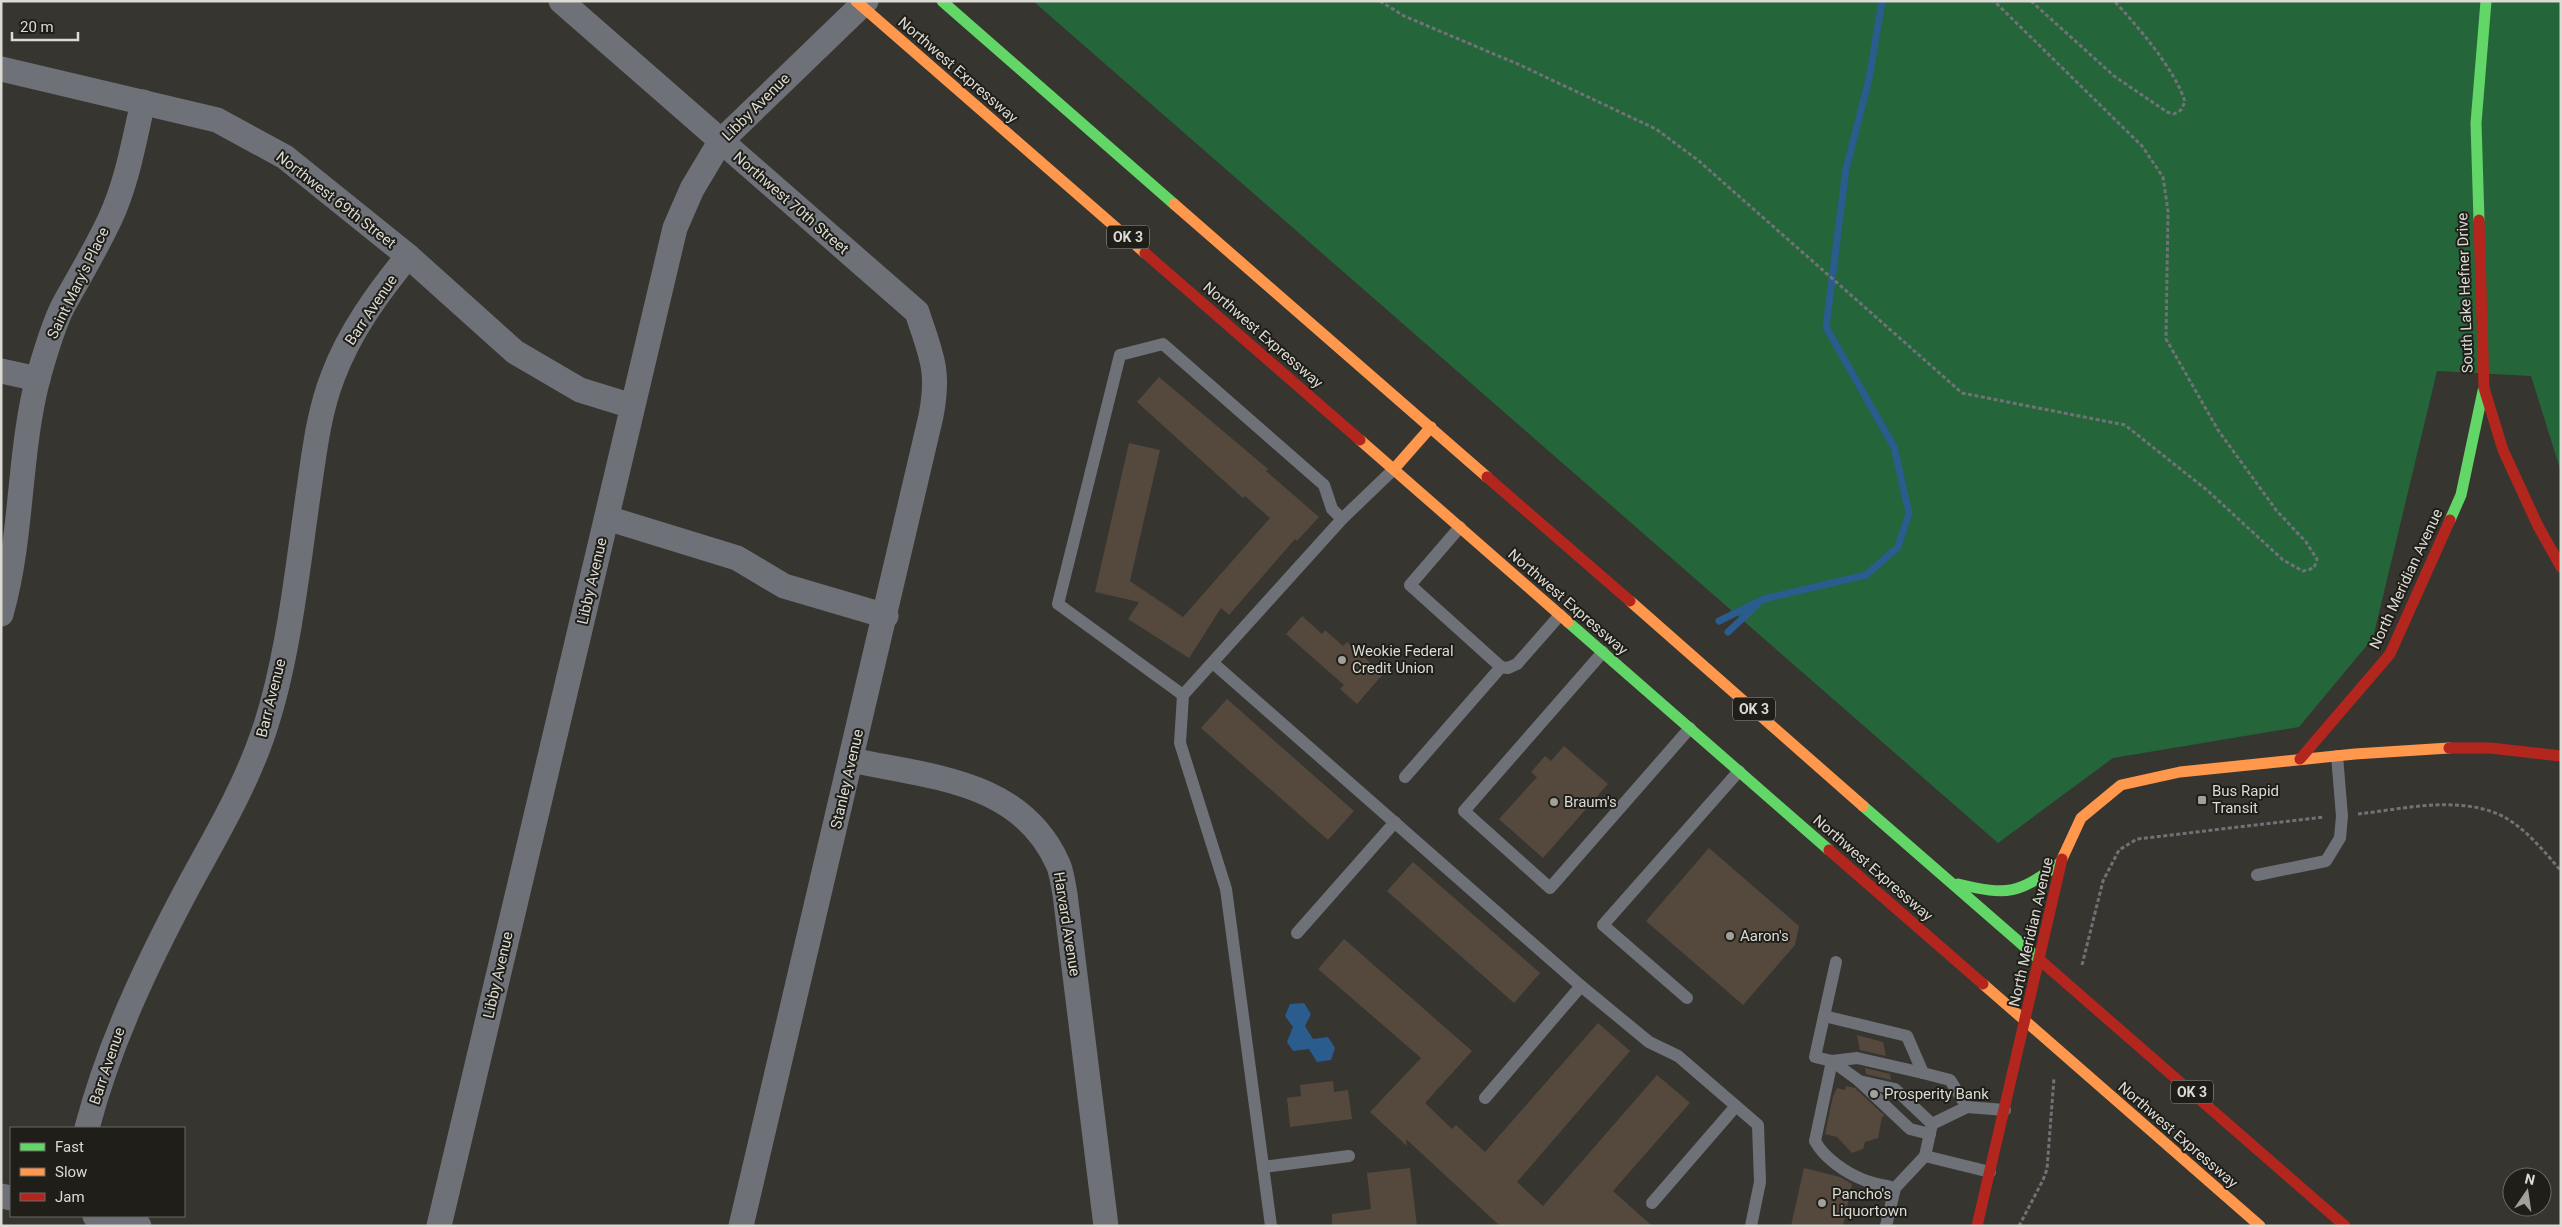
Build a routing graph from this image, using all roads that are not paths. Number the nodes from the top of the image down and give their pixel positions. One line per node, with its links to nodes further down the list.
1 (561, 1): 7 (street, Northwest 70th Street)
2 (942, 1): 14 (main road, OK 3)
3 (2486, 1): 12 (main road, South Lake Hefner Drive)
4 (861, 3): 7 (street, Libby Avenue); 15 (main road, Northwest Expressway / OK 3)
5 (1, 69): 6 (street, Northwest 69th Street)
6 (143, 102): 8 (street, Northwest 69th Street); 11 (street, Saint Mary's Place)
7 (720, 142): 9 (street, Northwest 70th Street); 13 (street, Libby Avenue)
8 (408, 256): 13 (street, Northwest 69th Street); 52 (street, Barr Avenue)
9 (923, 332): 22 (street, Stanley Avenue)
10 (1, 371): 11 (street)
11 (38, 379): 20 (street, Saint Mary's Place)
12 (2484, 388): 19 (main road, South Lake Hefner Drive); 30 (main road, North Meridian Avenue)
13 (632, 406): 16 (street, Libby Avenue)
14 (1431, 427): 15 (main road); 37 (main road, OK 3)
15 (1394, 469): 17 (lane); 18 (main road, Northwest Expressway / OK 3)
16 (607, 518): 22 (street); 62 (street, Libby Avenue)
17 (1342, 519): 24 (lane); 26 (lane)
18 (1460, 527): 21 (main road, Northwest Expressway / OK 3); 25 (lane)
19 (2561, 567)
20 (1, 614)
21 (1560, 615): 23 (main road, Northwest Expressway / OK 3); 25 (lane)
22 (886, 616): 31 (street, Stanley Avenue)
23 (1603, 652): 27 (main road, Northwest Expressway / OK 3); 27 (lane)
24 (1213, 663): 26 (lane); 34 (lane)
25 (1501, 667): 33 (lane)
26 (1183, 695): 56 (lane)
27 (1690, 728): 32 (main road, Northwest Expressway / OK 3)
28 (2336, 756): 29 (main road); 30 (main road); 36 (lane)
29 (2561, 756)
30 (2300, 759): 35 (main road, North Meridian Avenue)
31 (851, 760): 63 (street, Stanley Avenue); 64 (street, Harvard Avenue)
32 (1738, 771): 42 (lane); 44 (main road, Northwest Expressway / OK 3)
33 (1405, 776)
34 (1395, 822): 38 (lane); 41 (lane)
35 (2060, 863): 37 (main road); 39 (main road, North Meridian Avenue)
36 (2257, 875)
37 (1954, 883): 39 (main road, OK 3)
38 (1297, 933)
39 (2039, 958): 44 (main road, North Meridian Avenue); 70 (main road, OK 3)
40 (1836, 962): 43 (lane)
41 (1581, 986): 48 (lane); 49 (lane)
42 (1687, 998)
43 (1824, 1016): 45 (lane); 46 (lane)
44 (2025, 1022): 51 (main road, North Meridian Avenue); 69 (main road, Northwest Expressway / OK 3)
45 (1832, 1061): 46 (lane); 47 (lane); 58 (lane)
46 (1923, 1073): 50 (lane)
47 (1858, 1080): 53 (lane); 53 (lane)
48 (1485, 1098)
49 (1736, 1106): 59 (lane); 66 (lane)
50 (1967, 1106): 51 (lane); 53 (lane)
51 (2005, 1110): 57 (main road, North Meridian Avenue)
52 (87, 1127)
53 (1931, 1129): 55 (lane)
54 (1349, 1156): 56 (lane)
55 (1925, 1156): 57 (lane); 58 (lane)
56 (1263, 1167): 65 (lane)
57 (1990, 1172): 68 (main road, North Meridian Avenue)
58 (1895, 1188): 67 (lane)
59 (1652, 1203)
60 (100, 1217): 61 (street)
61 (140, 1226)
62 (439, 1226)
63 (741, 1226)
64 (1106, 1226)
65 (1271, 1226)
66 (1751, 1226)
67 (1886, 1226)
68 (1977, 1226)
69 (2260, 1226)
70 (2345, 1226)

